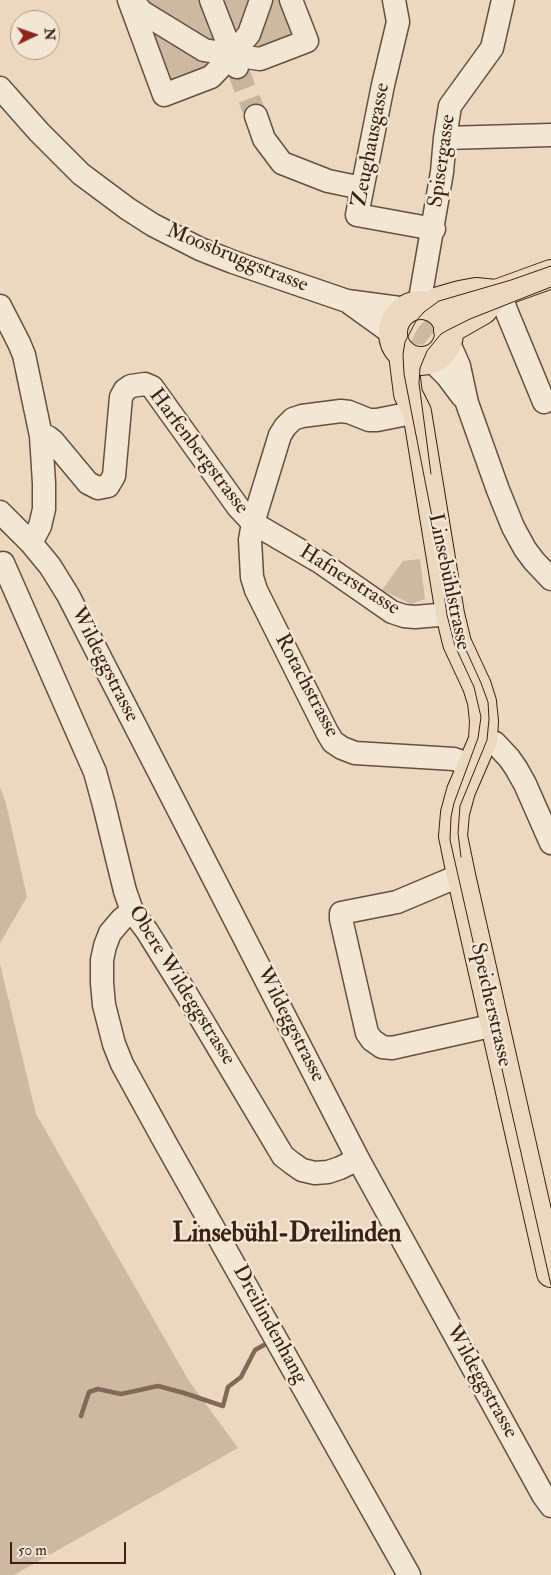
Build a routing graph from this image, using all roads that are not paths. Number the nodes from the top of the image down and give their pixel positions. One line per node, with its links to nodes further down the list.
1 (130, 0): 7 (street); 7 (street)
2 (211, 0): 7 (street)
3 (261, 0): 7 (street)
4 (292, 0): 7 (street)
5 (394, 0): 12 (street, Zeughausgasse)
6 (503, 0): 11 (street, Spisergasse)
7 (234, 62)
8 (0, 88): 16 (street, Moosbruggstrasse)
9 (256, 116): 12 (street)
10 (551, 135): 11 (street)
11 (444, 138): 13 (street, Spisergasse)
12 (362, 188): 13 (street, Zeughausgasse)
13 (434, 229): 18 (street, Spisergasse)
14 (551, 274): 15 (main road)
15 (498, 294): 18 (main road); 19 (main road); 20 (street)
16 (347, 301): 18 (street, Moosbruggstrasse); 19 (street, Moosbruggstrasse)
17 (0, 306): 22 (street)
18 (419, 307): 19 (main road); 19 (main road)
19 (424, 346): 21 (main road, Linsebühlstrasse); 27 (street, Moosbruggstrasse)
20 (544, 402)
21 (417, 412): 24 (street, Harfenbergstrasse); 28 (main road, Linsebühlstrasse)
22 (41, 436): 24 (street, Harfenbergstrasse); 25 (street)
23 (0, 512): 25 (street, Wildeggstrasse)
24 (253, 523): 28 (street, Hafnerstrasse); 30 (street, Rotachstrasse)
25 (31, 543): 35 (street, Wildeggstrasse)
26 (3, 564): 33 (street, Obere Wildeggstrasse)
27 (551, 579)
28 (450, 614): 29 (main road, Linsebühlstrasse)
29 (482, 740): 30 (main road, Speicherstrasse); 31 (street)
30 (472, 766): 32 (main road, Speicherstrasse)
31 (551, 843)
32 (461, 875): 34 (main road, Speicherstrasse); 34 (street)
33 (132, 911): 35 (street, Obere Wildeggstrasse); 38 (street, Dreilindenhang)
34 (495, 1025): 36 (main road, Speicherstrasse)
35 (358, 1159): 37 (street, Wildeggstrasse)
36 (551, 1274)
37 (551, 1506)
38 (408, 1575)

